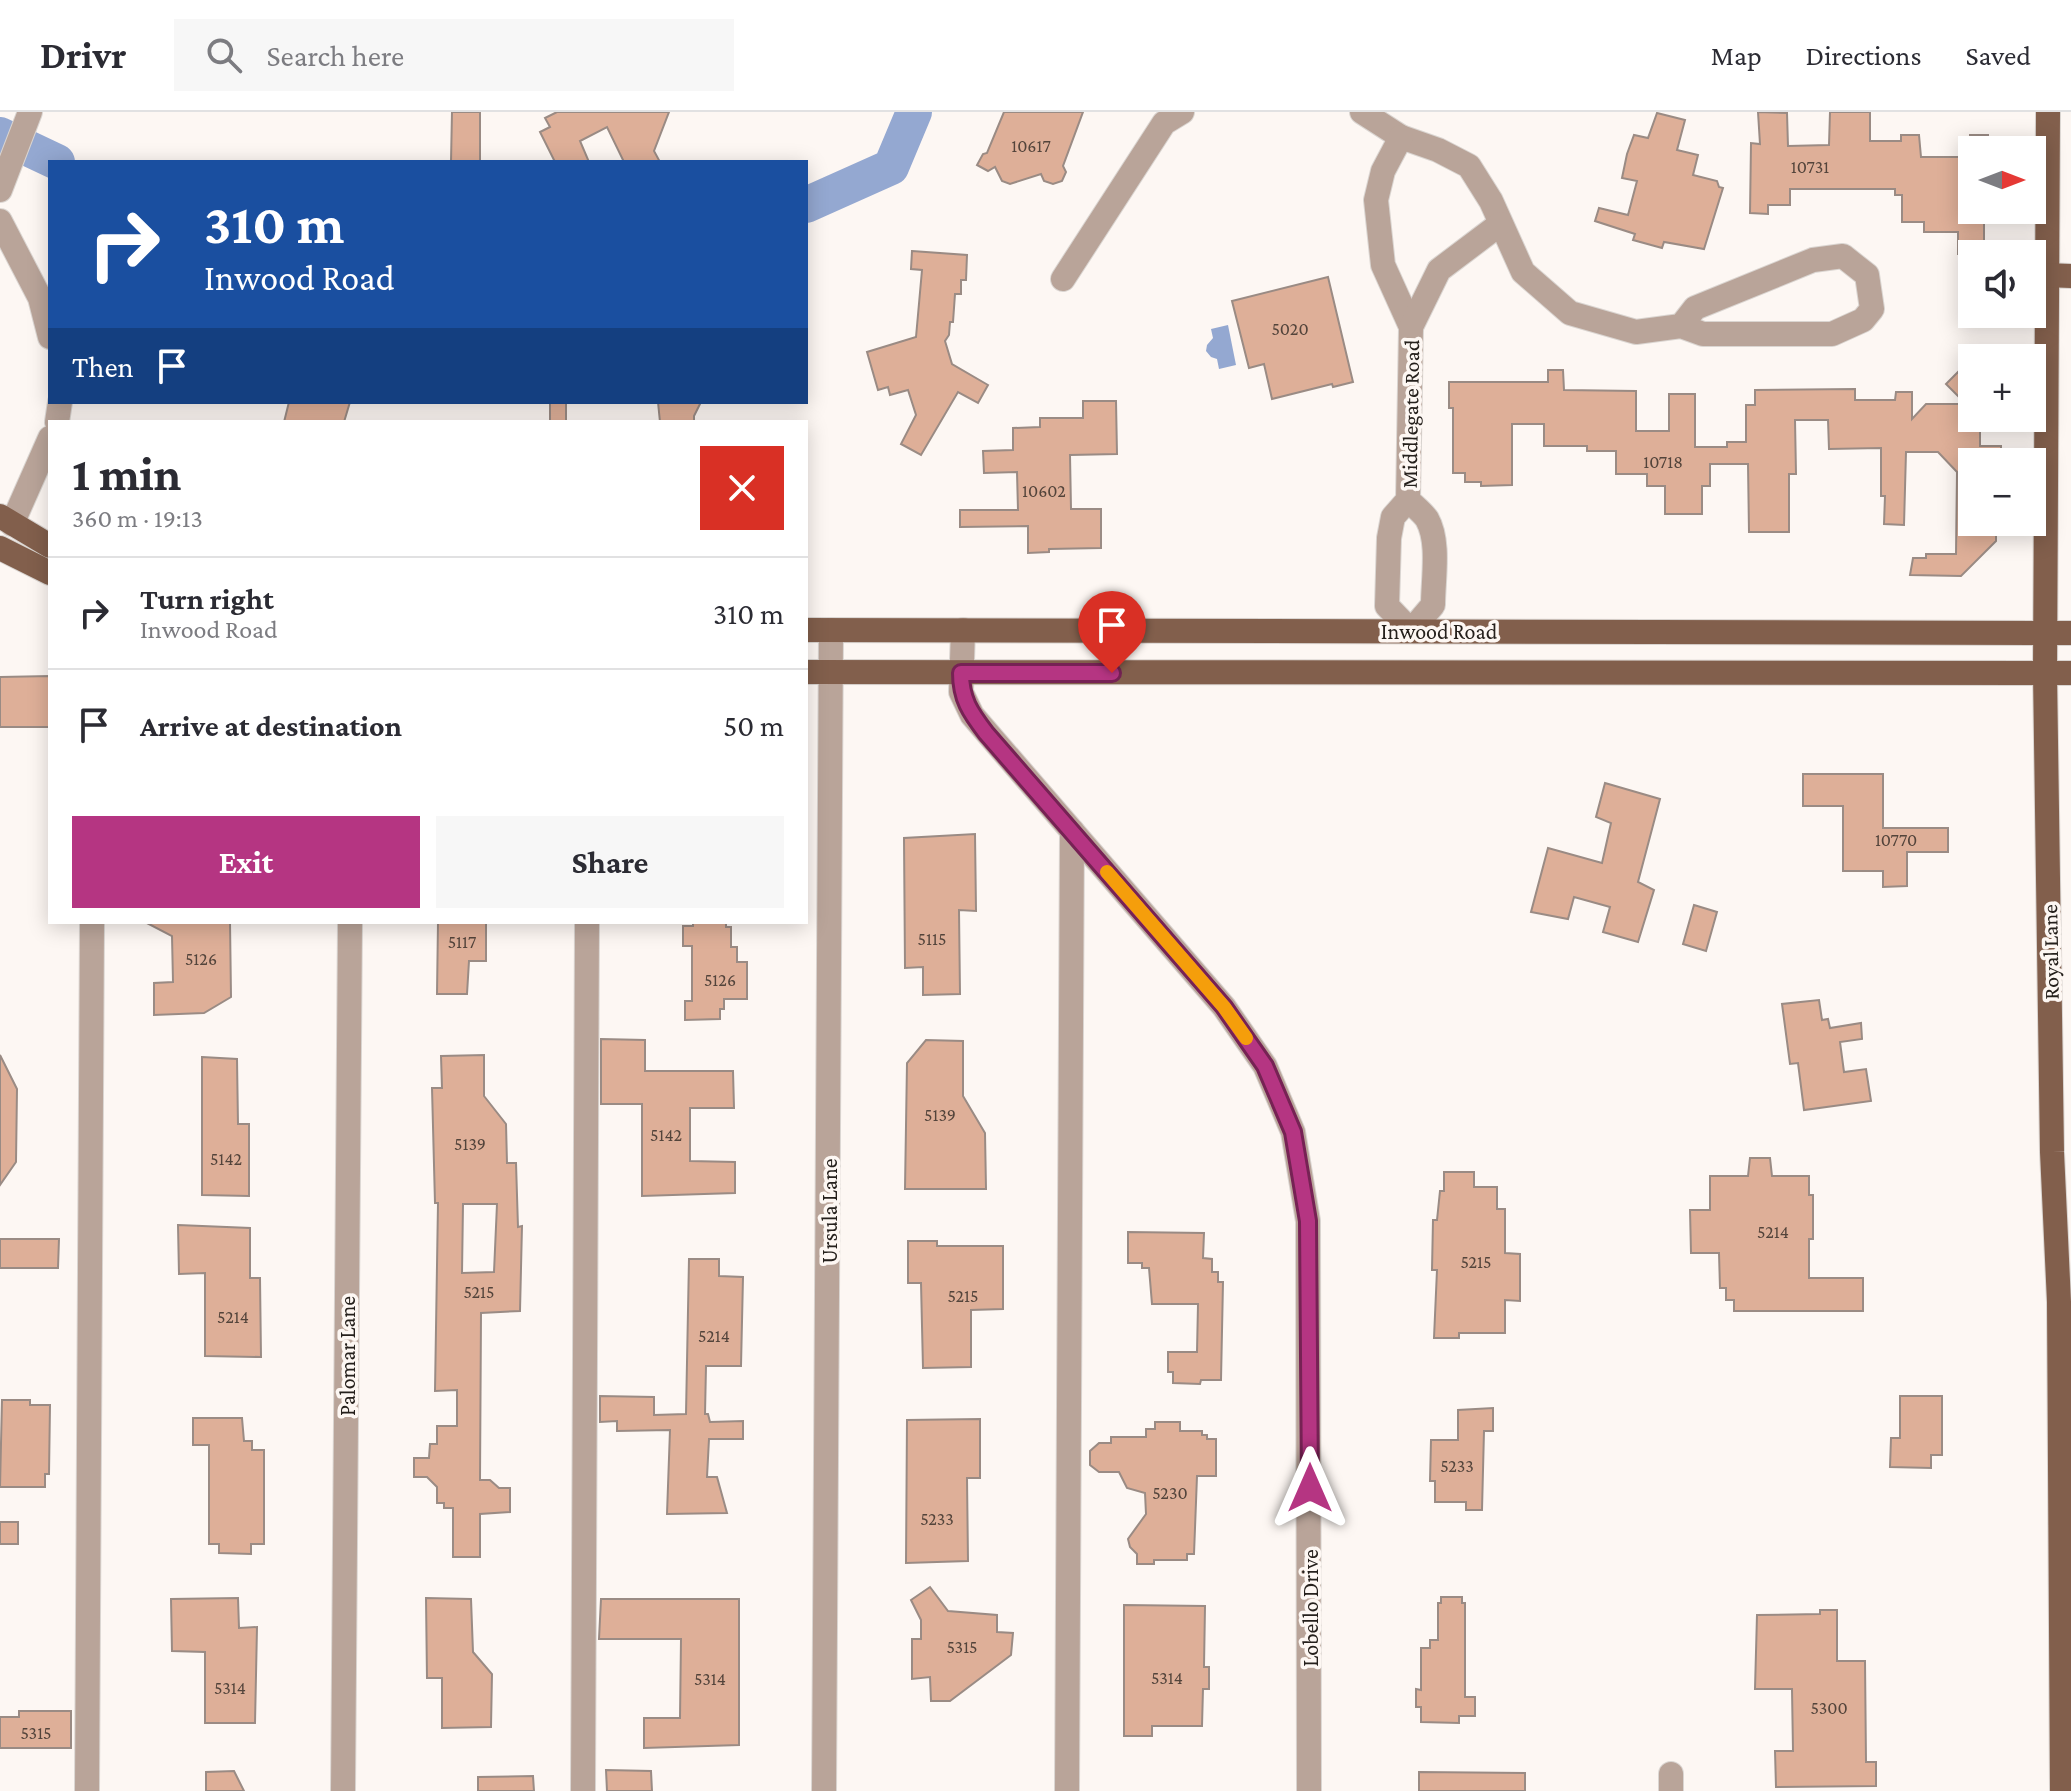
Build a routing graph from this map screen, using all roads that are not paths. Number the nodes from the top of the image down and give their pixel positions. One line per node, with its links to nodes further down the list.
1 (1182, 112): 11 (street)
2 (1362, 112): 5 (street)
3 (2048, 112): 9 (main road, Royal Lane)
4 (28, 115): 6 (street)
5 (1401, 137): 8 (street); 13 (street, Middlegate Road)
6 (4, 180)
7 (0, 221): 15 (street)
8 (1500, 224): 12 (street); 13 (street, Middlegate Road)
9 (2046, 275): 10 (main road)
10 (2071, 276)
11 (1063, 279)
12 (1681, 326): 12 (street)
13 (1411, 327): 17 (street, Middlegate Road)
14 (2046, 328): 26 (main road, Royal Lane)
15 (48, 329)
16 (48, 442): 18 (street)
17 (1408, 500): 25 (street, Middlegate Road); 25 (street, Middlegate Road)
18 (6, 520): 19 (main road)
19 (48, 545)
20 (0, 548): 21 (main road)
21 (48, 572)
22 (808, 630): 23 (main road, Inwood Road)
23 (831, 630): 24 (main road, Inwood Road); 28 (street, Ursula Lane)
24 (963, 630): 25 (main road, Inwood Road); 29 (street, Lobello Drive)
25 (1411, 631): 26 (main road, Inwood Road); 30 (main road)
26 (2046, 632): 27 (main road, Inwood Road); 31 (main road, Royal Lane)
27 (2071, 633)
28 (818, 672): 29 (main road, Inwood Road); 41 (street, Ursula Lane)
29 (961, 673): 30 (main road, Inwood Road); 33 (street, Lobello Drive)
30 (1412, 673): 31 (main road, Inwood Road)
31 (2045, 673): 32 (main road, Inwood Road); 37 (main road, Royal Lane)
32 (2071, 673)
33 (1072, 831): 42 (street); 43 (street, Lobello Drive)
34 (92, 924): 38 (street)
35 (350, 924): 39 (street, Palomar Lane)
36 (587, 924): 40 (street)
37 (2062, 1152): 44 (main road, Royal Lane)
38 (87, 1791)
39 (343, 1791)
40 (583, 1791)
41 (824, 1791)
42 (1067, 1791)
43 (1309, 1791)
44 (2062, 1791)

